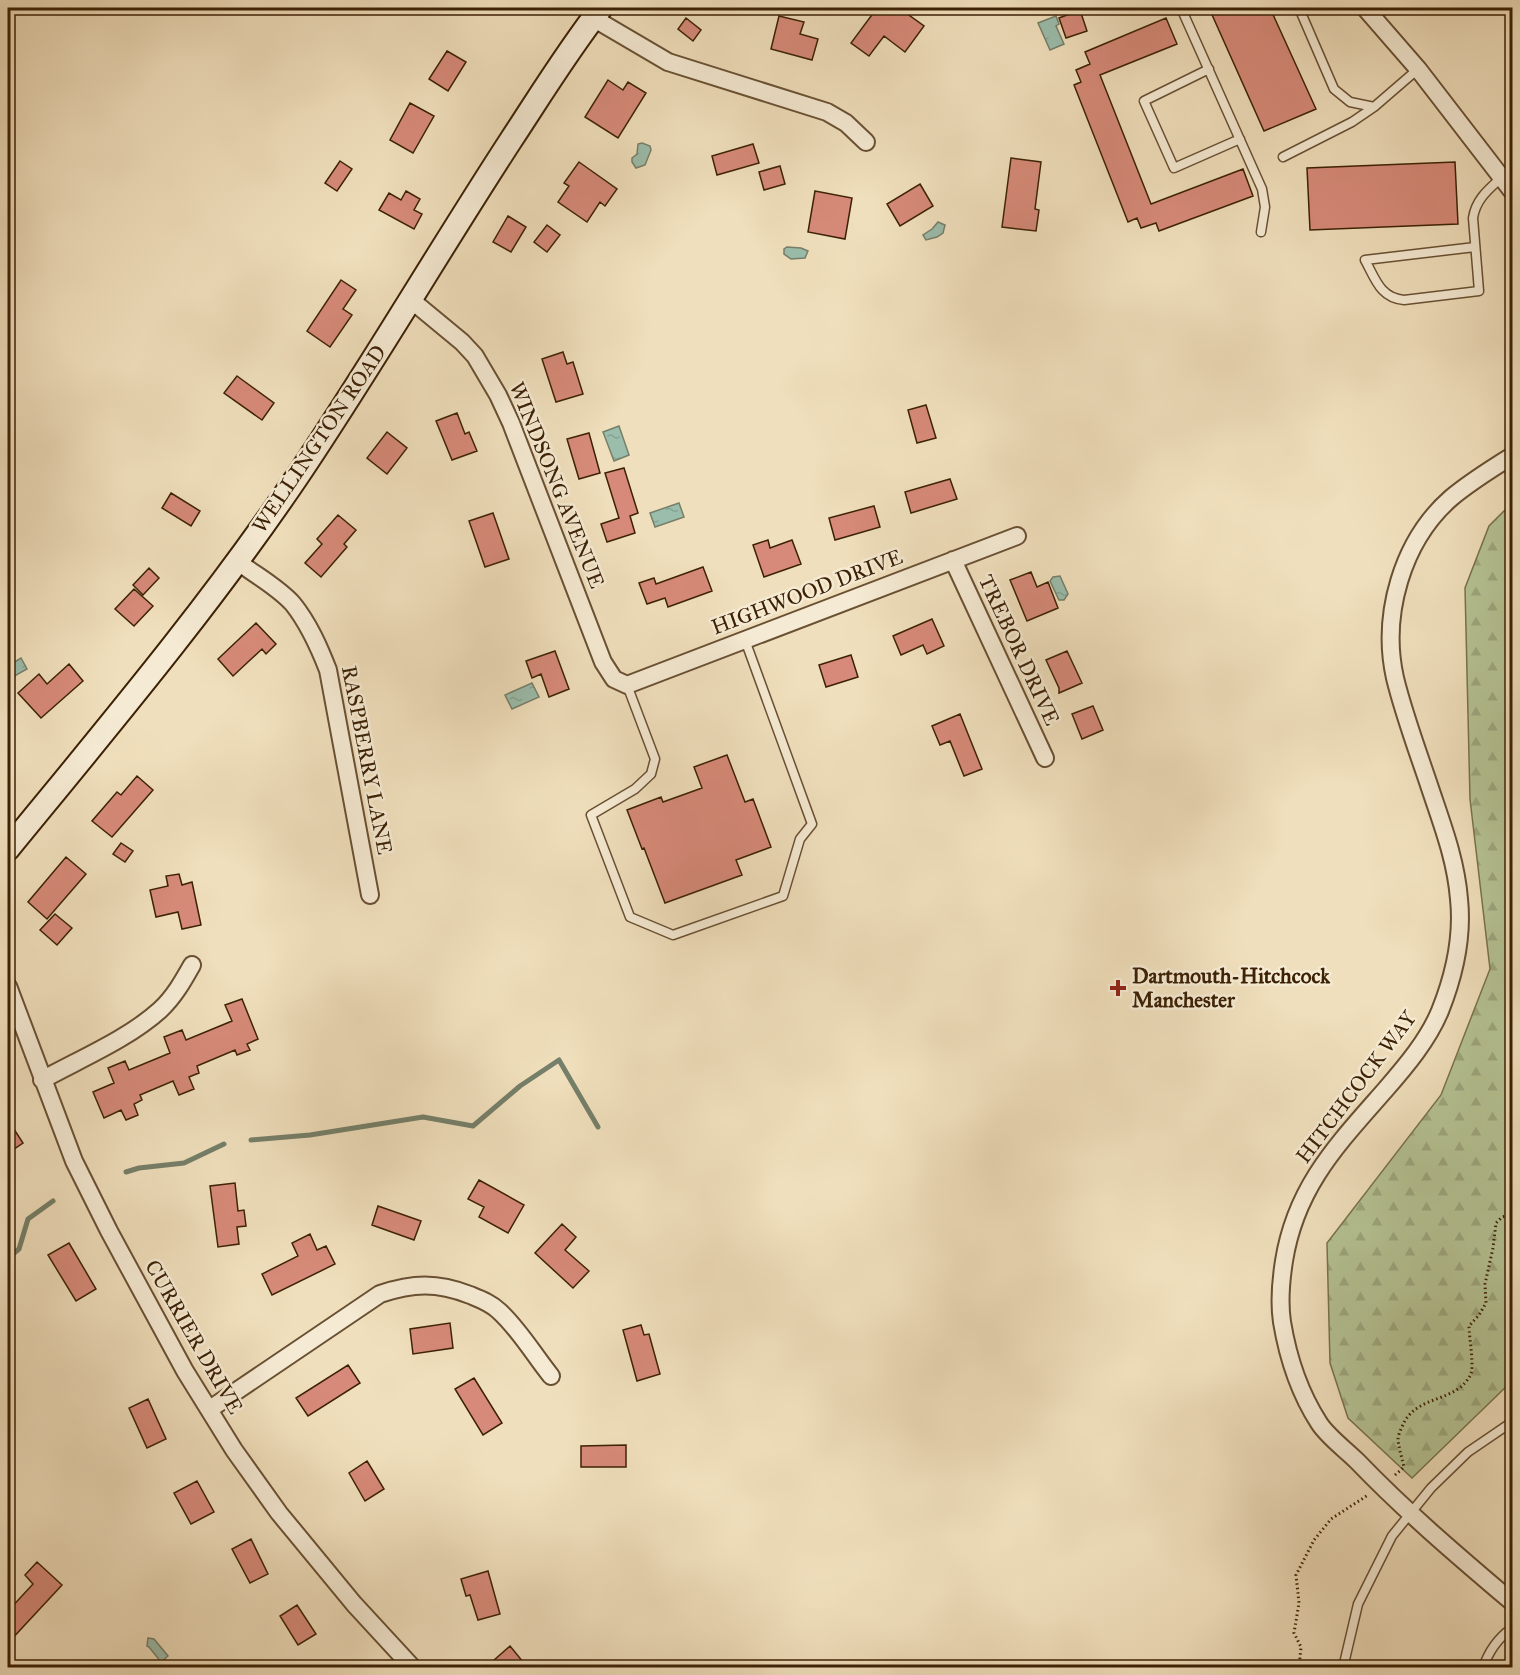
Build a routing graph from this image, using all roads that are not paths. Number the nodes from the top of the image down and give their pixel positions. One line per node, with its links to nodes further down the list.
1 (1181, 8): 5 (lane)
2 (1299, 8): 7 (lane)
3 (1365, 8): 6 (street)
4 (597, 13): 9 (street); 15 (main road, WELLINGTON ROAD)
5 (1209, 69): 8 (lane); 8 (lane)
6 (1418, 69): 7 (lane); 11 (street)
7 (1374, 107): 10 (lane)
8 (1240, 139): 13 (lane)
9 (866, 142)
10 (1283, 157)
11 (1502, 176): 12 (street); 14 (lane)
12 (1512, 191)
13 (1261, 232)
14 (1475, 247): 14 (lane)
15 (410, 299): 18 (main road, WELLINGTON ROAD); 21 (street, WINDSONG AVENUE)
16 (1512, 456): 31 (street, HITCHCOCK WAY)
17 (1017, 536): 19 (street, HIGHWOOD DRIVE)
18 (237, 561): 23 (main road, WELLINGTON ROAD); 24 (street, RASPBERRY LANE)
19 (953, 561): 20 (street, HIGHWOOD DRIVE); 22 (street, TREBOR DRIVE)
20 (745, 640): 21 (street, HIGHWOOD DRIVE); 21 (lane)
21 (621, 682)
22 (1045, 758)
23 (8, 849)
24 (370, 895)
25 (192, 965): 27 (street)
26 (8, 986): 27 (street, CURRIER DRIVE)
27 (42, 1080): 29 (street, CURRIER DRIVE)
28 (551, 1377): 29 (street)
29 (210, 1409): 34 (street, CURRIER DRIVE)
30 (1512, 1422): 31 (lane)
31 (1409, 1514): 32 (street, HITCHCOCK WAY); 35 (lane)
32 (1512, 1602)
33 (1512, 1628): 36 (lane)
34 (413, 1668)
35 (1343, 1668)
36 (1483, 1668)

